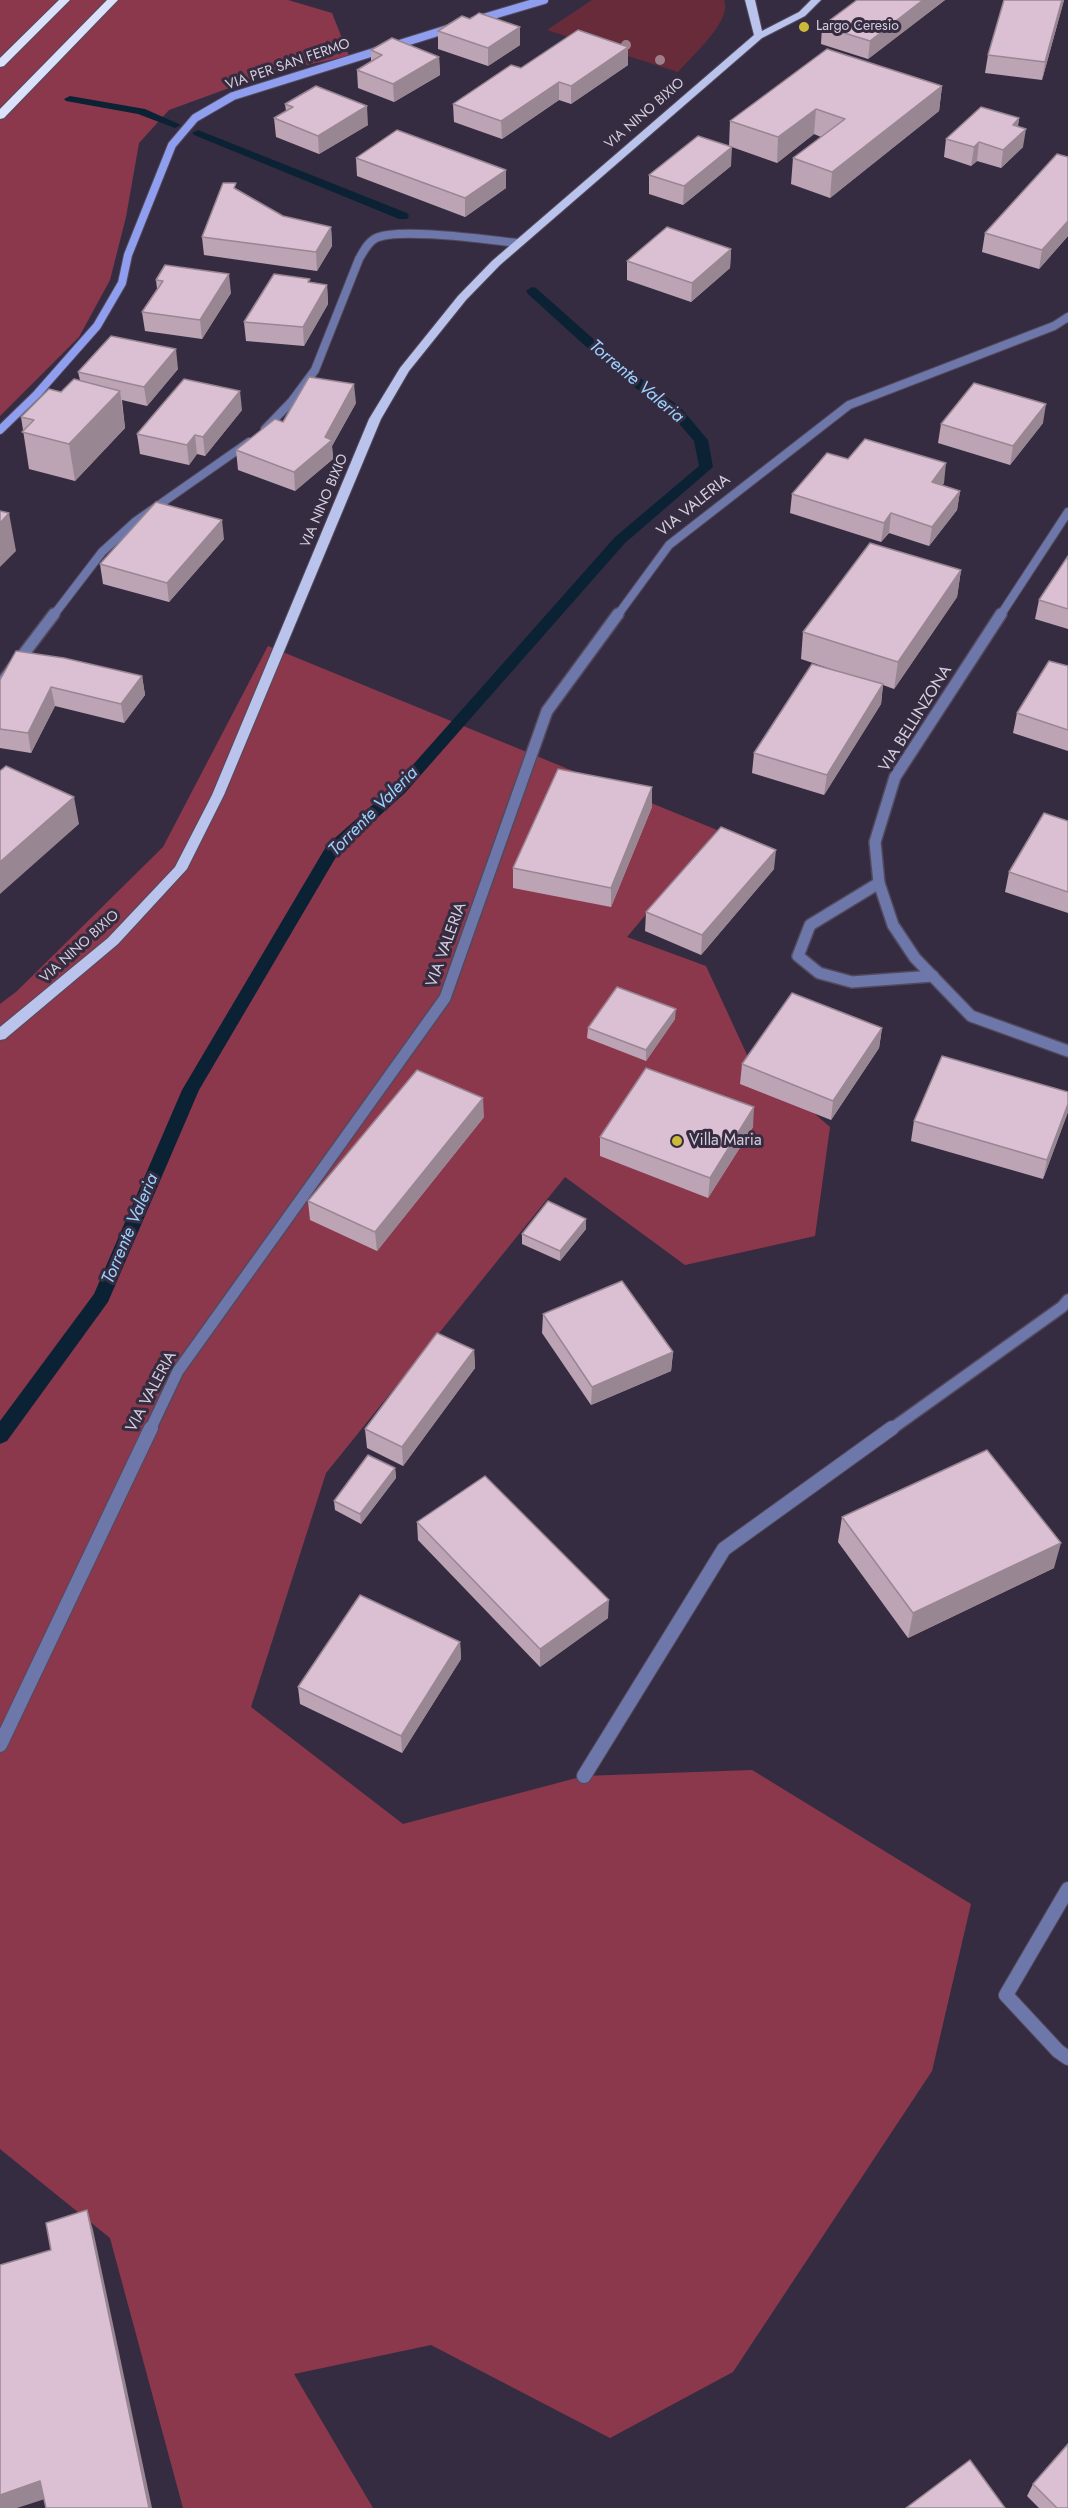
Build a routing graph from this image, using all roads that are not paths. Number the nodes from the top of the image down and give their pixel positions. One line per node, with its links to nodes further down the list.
1 (64, 0): 7 (highway)
2 (113, 0): 8 (highway)
3 (544, 0): 11 (main road, VIA PER SAN FERMO)
4 (750, 0): 6 (main road)
5 (816, 0): 6 (main road, VIA NINO BIXIO)
6 (759, 36): 9 (main road, VIA NINO BIXIO)
7 (0, 64)
8 (0, 116)
9 (518, 243): 13 (street); 16 (main road, VIA NINO BIXIO)
10 (1068, 317): 19 (street, VIA VALERIA)
11 (0, 430)
12 (1068, 512): 14 (street, VIA BELLINZONA)
13 (0, 685)
14 (879, 883): 15 (street, VIA BELLINZONA); 15 (street)
15 (933, 976): 17 (street, VIA BELLINZONA)
16 (0, 1035)
17 (1068, 1052)
18 (1068, 1300): 20 (street)
19 (0, 1745)
20 (584, 1776)
21 (1068, 1889): 22 (street)
22 (1068, 2058)

